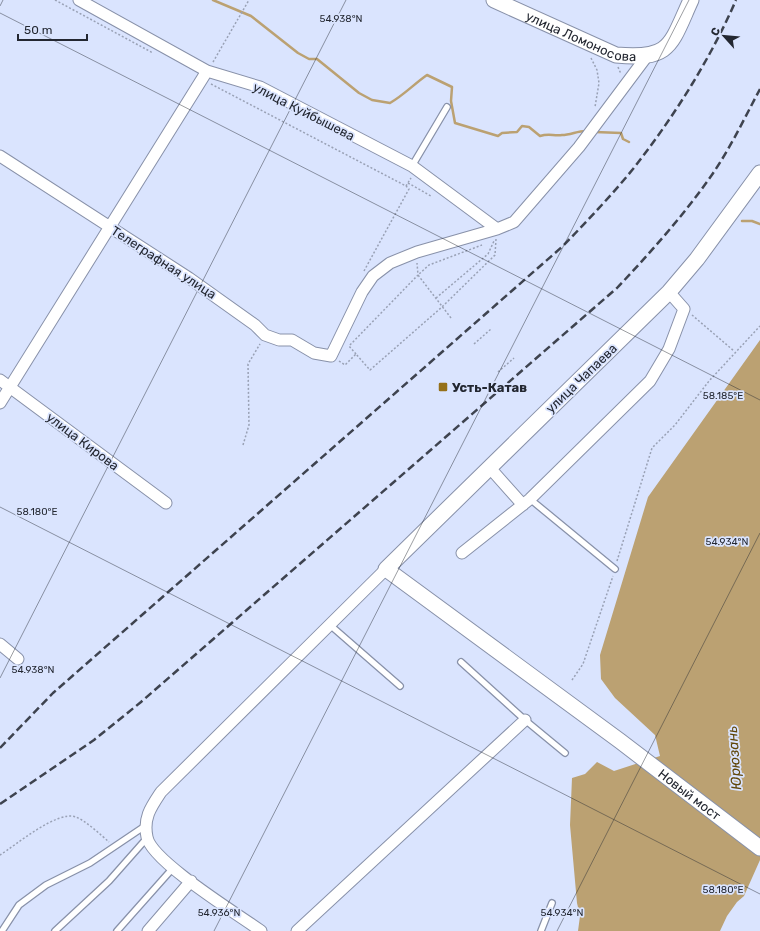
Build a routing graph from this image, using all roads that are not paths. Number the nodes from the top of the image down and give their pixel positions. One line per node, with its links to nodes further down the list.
1 (79, 0): 5 (street, улица Куйбышева)
2 (494, 0): 4 (main road, улица Ломоносова)
3 (691, 0): 4 (main road)
4 (647, 56): 11 (street)
5 (205, 76): 8 (street, улица Куйбышева); 10 (street)
6 (447, 108): 8 (lane)
7 (0, 156): 10 (street, Телеграфная улица)
8 (414, 168): 11 (street, улица Куйбышева)
9 (760, 173): 12 (main road, улица Чапаева)
10 (110, 228): 11 (street, Телеграфная улица); 14 (street)
11 (497, 232)
12 (669, 292): 16 (main road, улица Чапаева); 17 (street)
13 (0, 380): 14 (street, улица Кирова)
14 (11, 387): 15 (street); 18 (street, улица Кирова)
15 (0, 403)
16 (490, 468): 17 (street); 21 (main road, улица Чапаева)
17 (526, 502): 19 (street); 20 (lane)
18 (166, 503)
19 (462, 553)
20 (615, 568)
21 (386, 569): 22 (street); 31 (main road, Новый мост)
22 (330, 625): 26 (lane); 29 (street)
23 (0, 644): 24 (street)
24 (18, 659)
25 (461, 662): 27 (lane)
26 (400, 686)
27 (525, 720): 28 (lane); 40 (street)
28 (565, 753)
29 (147, 825): 30 (street); 35 (lane)
30 (147, 838): 32 (street); 36 (lane)
31 (760, 848)
32 (173, 868): 33 (street); 37 (lane)
33 (191, 881): 38 (street); 39 (street)
34 (552, 903): 41 (lane)
35 (2, 931)
36 (55, 931)
37 (117, 931)
38 (148, 931)
39 (261, 931)
40 (297, 931)
41 (541, 931)

